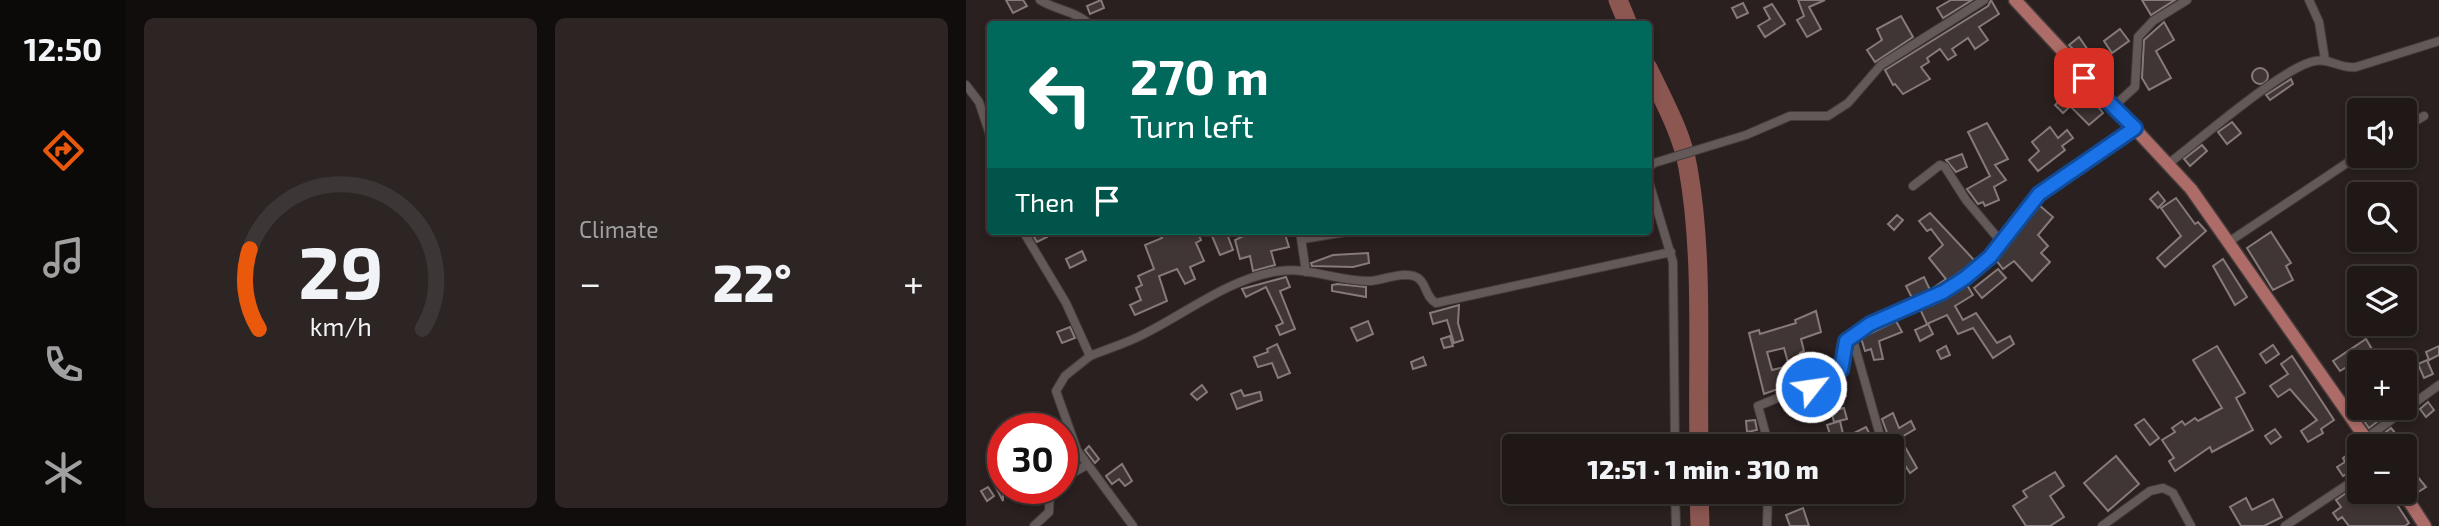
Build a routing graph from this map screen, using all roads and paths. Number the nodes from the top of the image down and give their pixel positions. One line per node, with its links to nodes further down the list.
1 (1040, 0): 6 (street)
2 (1984, 0): 17 (street)
3 (2015, 0): 10 (main road)
4 (2188, 0): 10 (street)
5 (2309, 0): 8 (street)
6 (1085, 21)
7 (2439, 41): 8 (street)
8 (2325, 60): 16 (street)
9 (966, 85): 13 (street)
10 (2113, 107): 14 (main road)
11 (2424, 116): 12 (street)
12 (2417, 120)
13 (987, 126)
14 (2135, 128): 16 (main road); 23 (street)
15 (2347, 163): 22 (street)
16 (2168, 164): 22 (main road)
17 (1652, 165)
18 (1913, 186): 23 (street)
19 (1652, 192): 24 (street)
20 (1025, 235): 27 (street)
21 (1302, 235): 25 (street)
22 (2230, 241): 32 (main road)
23 (2002, 243): 26 (street)
24 (1671, 252): 25 (street); 29 (street)
25 (1306, 272): 27 (street)
26 (1852, 336): 30 (street); 31 (street)
27 (1090, 356): 34 (street)
28 (2439, 385): 33 (street)
29 (1675, 434)
30 (1766, 434)
31 (1879, 434)
32 (2362, 434)
33 (2379, 434)
34 (1087, 465): 35 (street); 42 (street)
35 (1078, 470)
36 (2347, 485): 47 (street)
37 (1049, 504): 41 (street)
38 (1675, 504): 43 (street)
39 (1768, 504): 44 (street)
40 (2411, 504): 48 (main road)
41 (1034, 526)
42 (1133, 526)
43 (1676, 526)
44 (1767, 526)
45 (2102, 526): 46 (street)
46 (2192, 526)
47 (2284, 526)
48 (2425, 526)

